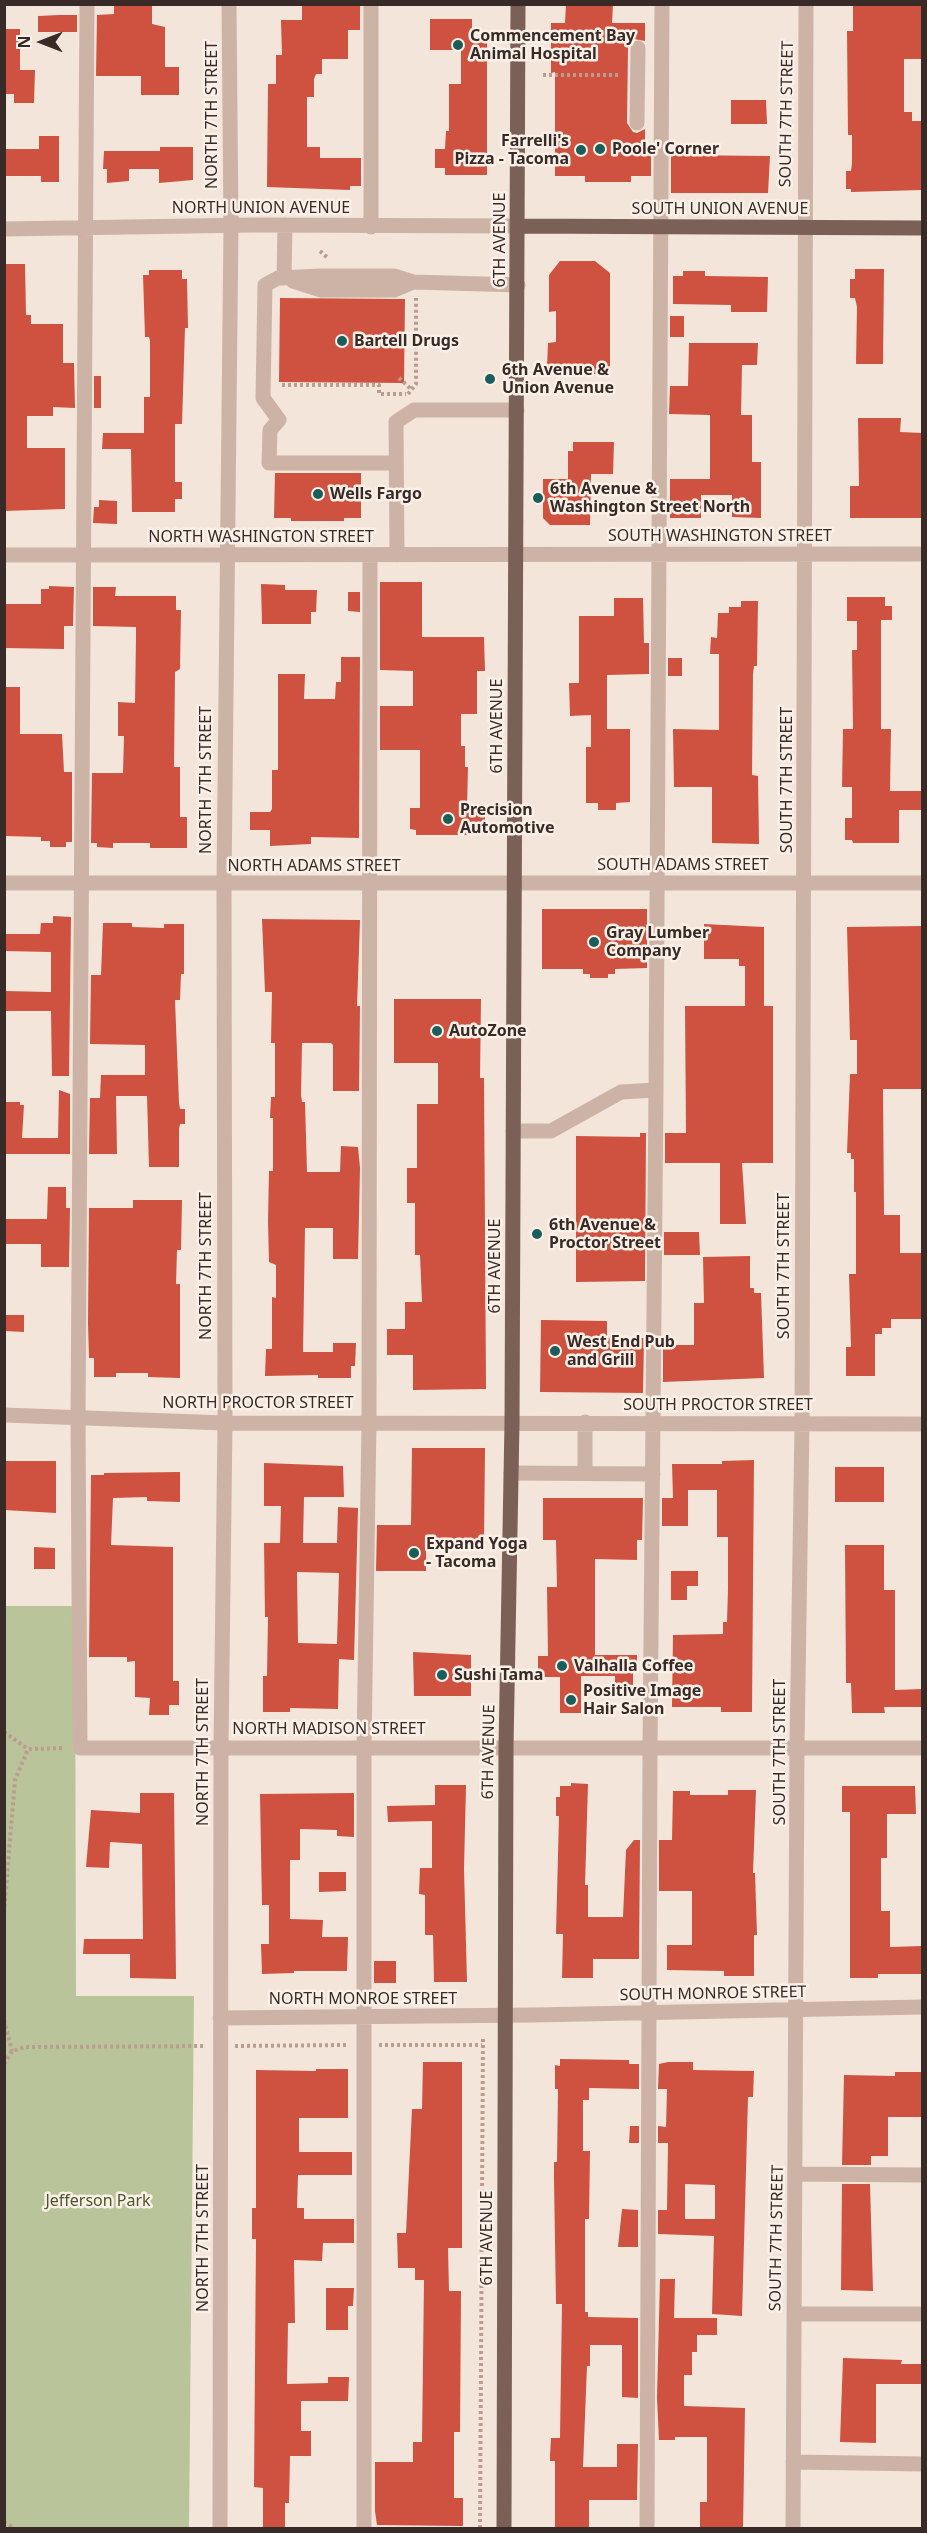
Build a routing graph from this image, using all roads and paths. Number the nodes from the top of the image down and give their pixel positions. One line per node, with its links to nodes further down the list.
1 (87, 4): 17 (street)
2 (229, 4): 11 (street, NORTH 7TH STREET)
3 (371, 4): 15 (street)
4 (518, 4): 13 (main road, 6TH AVENUE)
5 (662, 4): 7 (street)
6 (806, 4): 14 (street, SOUTH 7TH STREET)
7 (662, 45): 10 (street); 16 (street)
8 (543, 75): 9 (path)
9 (627, 75)
10 (638, 123)
11 (231, 225): 12 (street, NORTH UNION AVENUE); 17 (street, NORTH UNION AVENUE); 34 (street, NORTH 7TH STREET)
12 (285, 225): 15 (street, NORTH UNION AVENUE); 20 (street)
13 (517, 226): 15 (street, NORTH UNION AVENUE); 16 (main road, SOUTH UNION AVENUE); 21 (main road, 6TH AVENUE)
14 (804, 226): 16 (main road, SOUTH UNION AVENUE); 18 (main road, SOUTH UNION AVENUE); 30 (street, SOUTH 7TH STREET)
15 (371, 227)
16 (661, 227): 38 (street)
17 (87, 228): 19 (street, NORTH UNION AVENUE); 33 (street)
18 (922, 228)
19 (4, 229)
20 (284, 278): 22 (street); 29 (street)
21 (518, 285): 22 (street); 28 (main road, 6TH AVENUE)
22 (415, 290): 25 (path)
23 (399, 378): 25 (path)
24 (282, 385): 26 (path)
25 (411, 389): 26 (path)
26 (407, 394): 27 (path)
27 (418, 394)
28 (517, 410): 29 (street); 37 (main road, 6TH AVENUE)
29 (396, 464): 36 (street)
30 (805, 554): 31 (street, SOUTH WASHINGTON STREET); 38 (street, SOUTH WASHINGTON STREET); 46 (street, SOUTH 7TH STREET)
31 (922, 554)
32 (4, 555): 33 (street, NORTH WASHINGTON STREET)
33 (85, 555): 34 (street, NORTH WASHINGTON STREET); 40 (street)
34 (226, 555): 35 (street, NORTH WASHINGTON STREET); 42 (street, NORTH 7TH STREET)
35 (370, 555): 36 (street, NORTH WASHINGTON STREET); 43 (street)
36 (397, 555): 37 (street, NORTH WASHINGTON STREET)
37 (517, 555): 38 (street, SOUTH WASHINGTON STREET); 44 (main road, 6TH AVENUE)
38 (659, 555): 45 (street)
39 (4, 883): 40 (street, NORTH ADAMS STREET)
40 (82, 883): 42 (street, NORTH ADAMS STREET); 50 (street)
41 (922, 883): 46 (street, SOUTH ADAMS STREET)
42 (224, 884): 43 (street, NORTH ADAMS STREET); 53 (street, NORTH 7TH STREET)
43 (369, 884): 44 (street, NORTH ADAMS STREET); 51 (street)
44 (515, 884): 45 (street, SOUTH ADAMS STREET); 48 (main road, 6TH AVENUE)
45 (658, 884): 46 (street, SOUTH ADAMS STREET); 47 (street)
46 (804, 884): 56 (street, SOUTH 7TH STREET)
47 (657, 1090): 48 (street); 55 (street)
48 (513, 1131): 54 (main road, 6TH AVENUE)
49 (4, 1415): 50 (street, NORTH PROCTOR STREET)
50 (78, 1419): 53 (street, NORTH PROCTOR STREET); 67 (street)
51 (369, 1422): 53 (street, NORTH PROCTOR STREET); 54 (street, NORTH PROCTOR STREET); 65 (street)
52 (585, 1422): 54 (street, SOUTH PROCTOR STREET); 55 (street, SOUTH PROCTOR STREET); 59 (street)
53 (225, 1423): 64 (street, NORTH 7TH STREET)
54 (512, 1423): 58 (main road, 6TH AVENUE)
55 (654, 1423): 56 (street, SOUTH PROCTOR STREET); 60 (street)
56 (802, 1424): 57 (street, SOUTH PROCTOR STREET); 63 (street, SOUTH 7TH STREET)
57 (922, 1424)
58 (511, 1473): 59 (street); 66 (main road, 6TH AVENUE)
59 (585, 1473): 60 (street)
60 (653, 1474): 62 (street)
61 (4, 1732): 69 (path)
62 (650, 1746): 63 (street, NORTH MADISON STREET); 66 (street, NORTH MADISON STREET); 73 (street)
63 (797, 1746): 68 (street, NORTH MADISON STREET); 72 (street, SOUTH 7TH STREET)
64 (221, 1747): 65 (street, NORTH MADISON STREET); 67 (street, NORTH MADISON STREET); 76 (street, NORTH 7TH STREET)
65 (364, 1747): 66 (street, NORTH MADISON STREET); 75 (street)
66 (506, 1747): 74 (main road, 6TH AVENUE)
67 (80, 1748): 69 (path)
68 (922, 1748)
69 (28, 1749): 70 (path)
70 (4, 1913)
71 (922, 2007): 72 (street, SOUTH MONROE STREET)
72 (797, 2010): 73 (street, SOUTH MONROE STREET); 82 (street, SOUTH 7TH STREET)
73 (650, 2013): 74 (street, SOUTH MONROE STREET); 94 (street)
74 (505, 2016): 75 (street, NORTH MONROE STREET); 93 (main road, 6TH AVENUE)
75 (365, 2017): 76 (street, NORTH MONROE STREET); 91 (street)
76 (220, 2018): 90 (street, NORTH 7TH STREET)
77 (4, 2020): 80 (path)
78 (483, 2039): 92 (path)
79 (204, 2046): 80 (path)
80 (12, 2051): 81 (path)
81 (4, 2064)
82 (795, 2174): 83 (street); 84 (street, SOUTH 7TH STREET)
83 (922, 2175)
84 (794, 2314): 85 (street); 86 (street, SOUTH 7TH STREET)
85 (922, 2314)
86 (794, 2462): 87 (street); 95 (street, SOUTH 7TH STREET)
87 (922, 2464)
88 (4, 2522): 89 (path)
89 (14, 2529)
90 (220, 2529)
91 (364, 2529)
92 (480, 2529)
93 (504, 2529)
94 (647, 2529)
95 (793, 2529)

